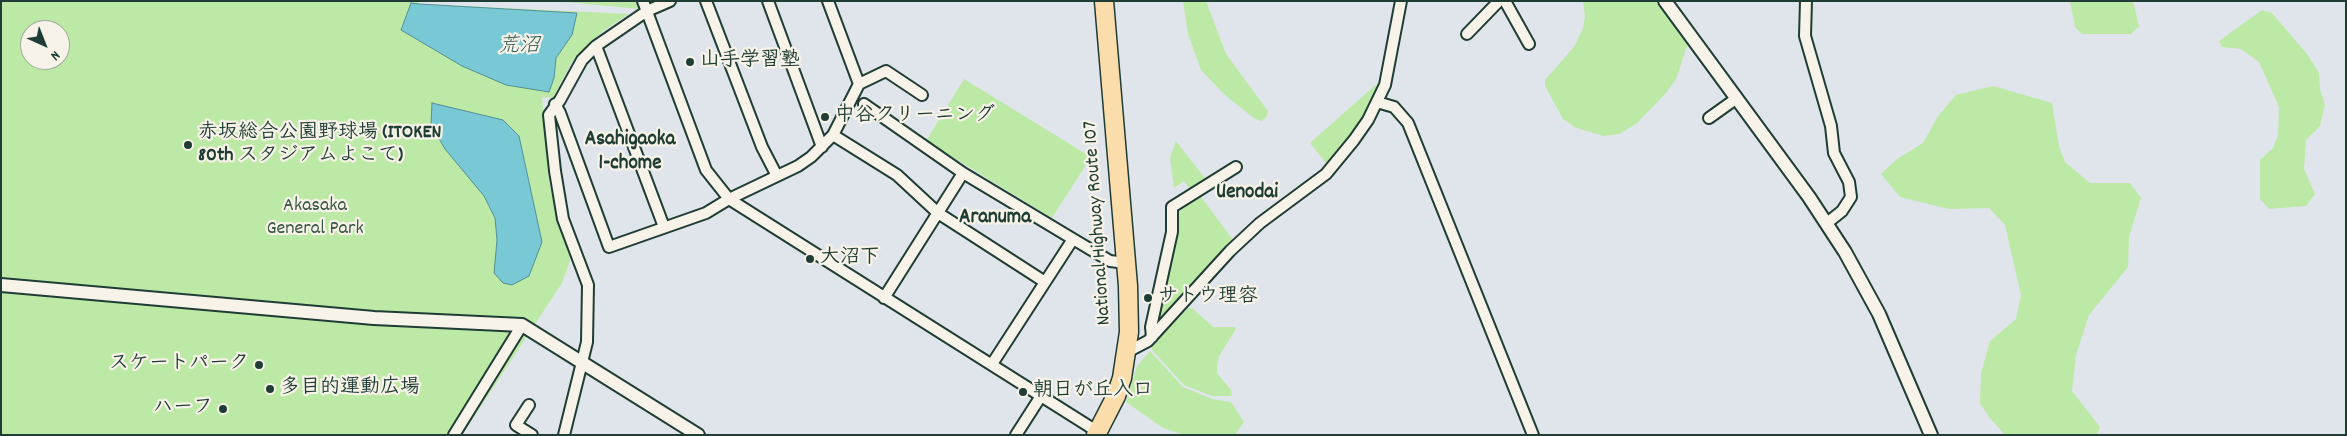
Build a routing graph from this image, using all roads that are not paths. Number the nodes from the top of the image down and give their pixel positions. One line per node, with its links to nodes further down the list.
1 (670, 1): 11 (street)
2 (706, 1): 26 (street)
3 (768, 1): 23 (street)
4 (828, 1): 15 (street)
5 (1104, 1): 32 (highway, National Highway Route 107)
6 (1402, 1): 18 (street)
7 (1499, 1): 12 (street)
8 (1505, 1): 13 (street)
9 (1665, 1): 17 (street)
10 (1806, 1): 29 (street)
11 (645, 6): 14 (street); 27 (street)
12 (1467, 34)
13 (1529, 44)
14 (596, 46): 19 (street); 30 (street)
15 (859, 84): 16 (street); 22 (street)
16 (922, 95)
17 (1737, 98): 21 (street); 29 (street)
18 (1377, 102): 37 (street); 49 (street)
19 (555, 104): 30 (street); 39 (street)
20 (864, 104): 25 (street)
21 (1709, 118)
22 (832, 135): 23 (street); 28 (street)
23 (822, 147): 26 (street)
24 (1236, 167): 37 (street)
25 (963, 173): 28 (street); 31 (street)
26 (778, 176): 27 (street)
27 (729, 199): 30 (street); 35 (street)
28 (938, 214): 33 (street); 35 (street)
29 (1827, 223): 50 (street)
30 (664, 227)
31 (1073, 239): 32 (street); 33 (street)
32 (1126, 263): 38 (highway, National Highway Route 107)
33 (1044, 282): 40 (street)
34 (1, 285): 36 (street)
35 (884, 298): 40 (street)
36 (522, 325): 39 (street); 44 (street)
37 (1152, 336): 38 (street)
38 (1127, 352): 43 (highway, National Highway Route 107)
39 (582, 362): 46 (street); 47 (street)
40 (992, 364): 41 (street)
41 (1041, 396): 43 (street); 48 (street)
42 (529, 405): 45 (street)
43 (1097, 433)
44 (454, 435)
45 (532, 435)
46 (564, 435)
47 (698, 435)
48 (1016, 435)
49 (1533, 435)
50 (1931, 435)

